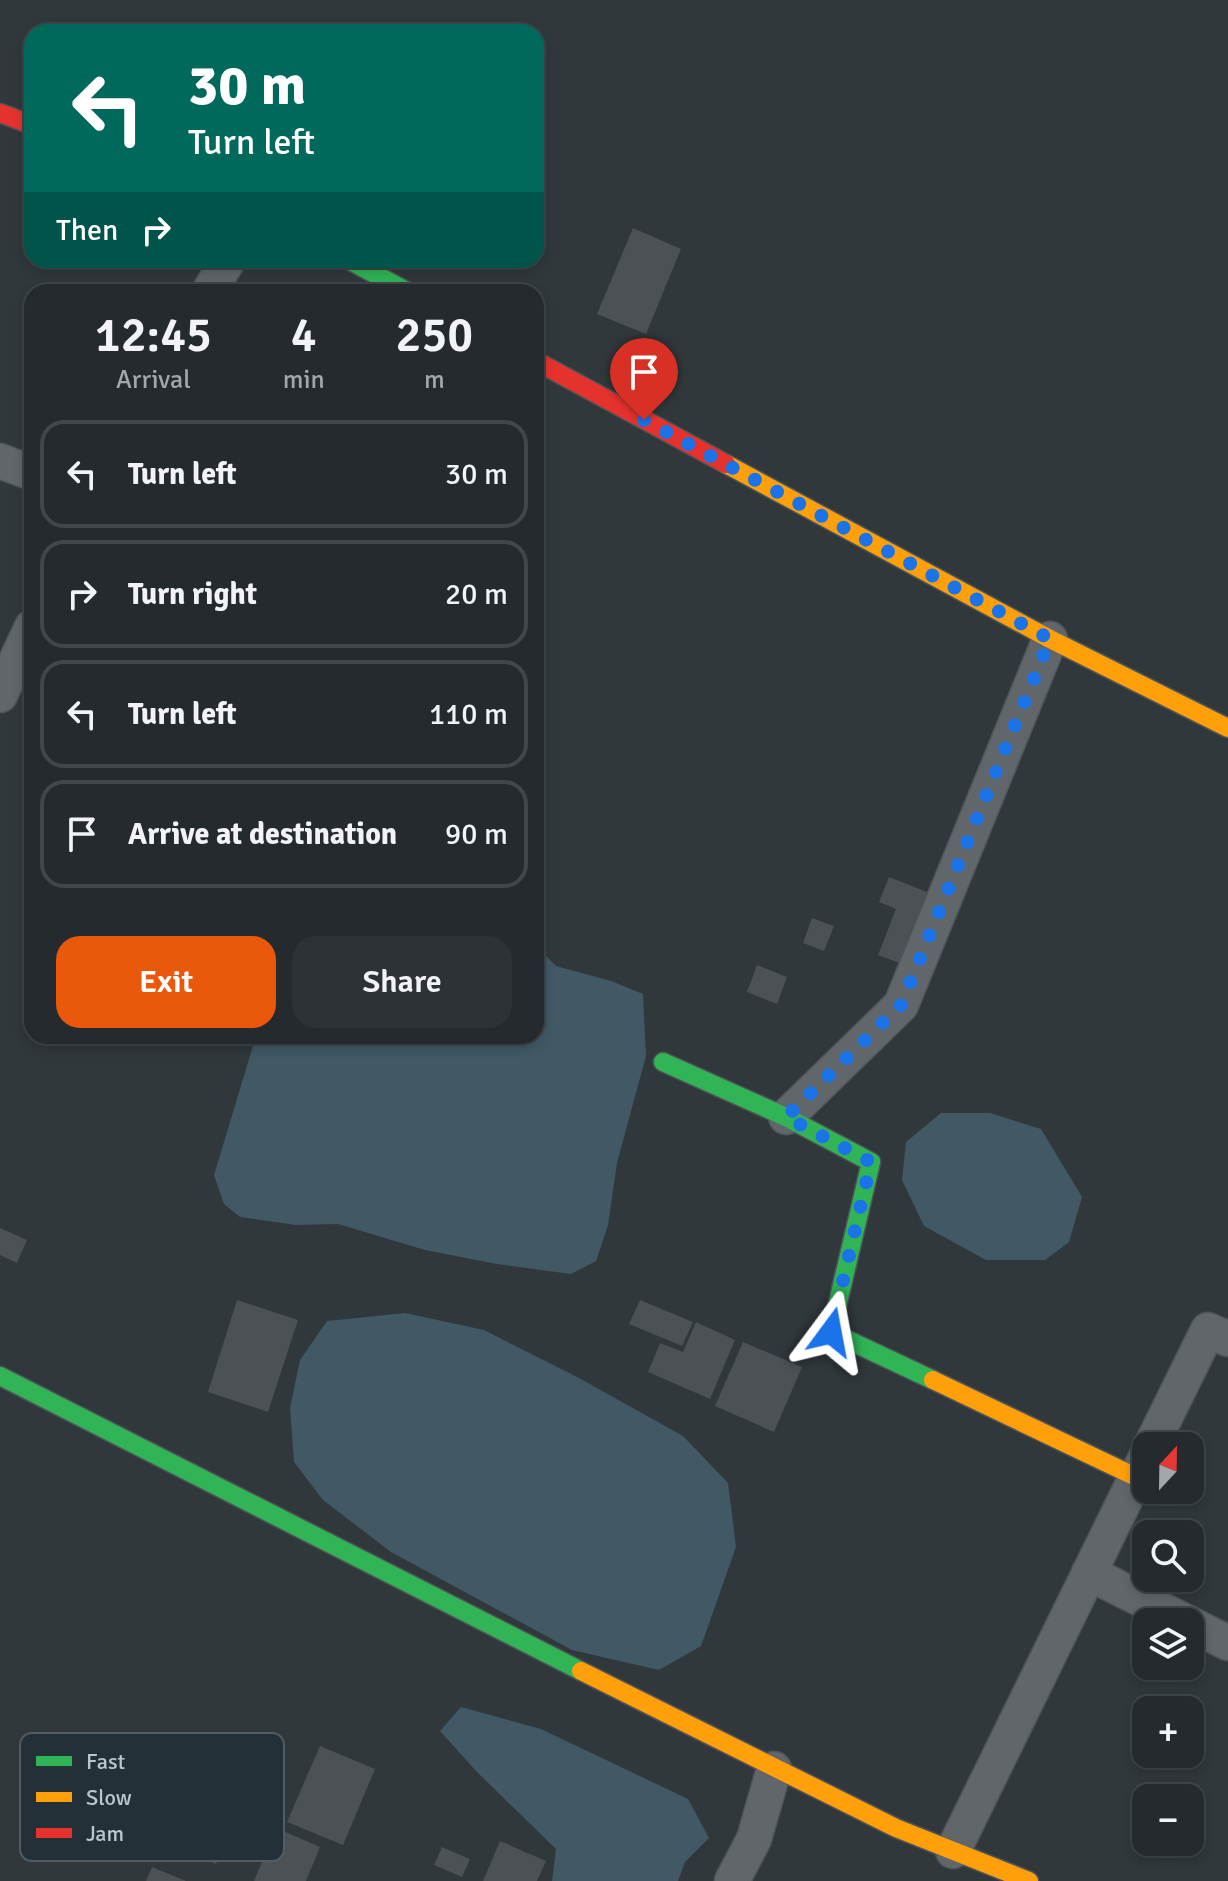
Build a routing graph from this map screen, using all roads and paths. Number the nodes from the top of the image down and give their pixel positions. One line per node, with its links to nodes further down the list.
1 (0, 113): 2 (street)
2 (24, 122)
3 (364, 268): 4 (street)
4 (393, 284)
5 (544, 365): 8 (street)
6 (0, 461): 7 (street)
7 (24, 470)
8 (1050, 639): 11 (street); 13 (street)
9 (24, 644): 10 (street)
10 (0, 695)
11 (1228, 728)
12 (663, 1062): 13 (street)
13 (786, 1117): 17 (street)
14 (1228, 1339): 16 (street)
15 (0, 1376): 23 (street)
16 (1158, 1432)
17 (1132, 1463)
18 (1132, 1485): 19 (street)
19 (1089, 1573): 20 (street); 24 (street)
20 (1158, 1608)
21 (1204, 1631): 22 (street)
22 (1228, 1643)
23 (774, 1769): 24 (street); 25 (street)
24 (953, 1851): 26 (street)
25 (732, 1881)
26 (1029, 1881)

